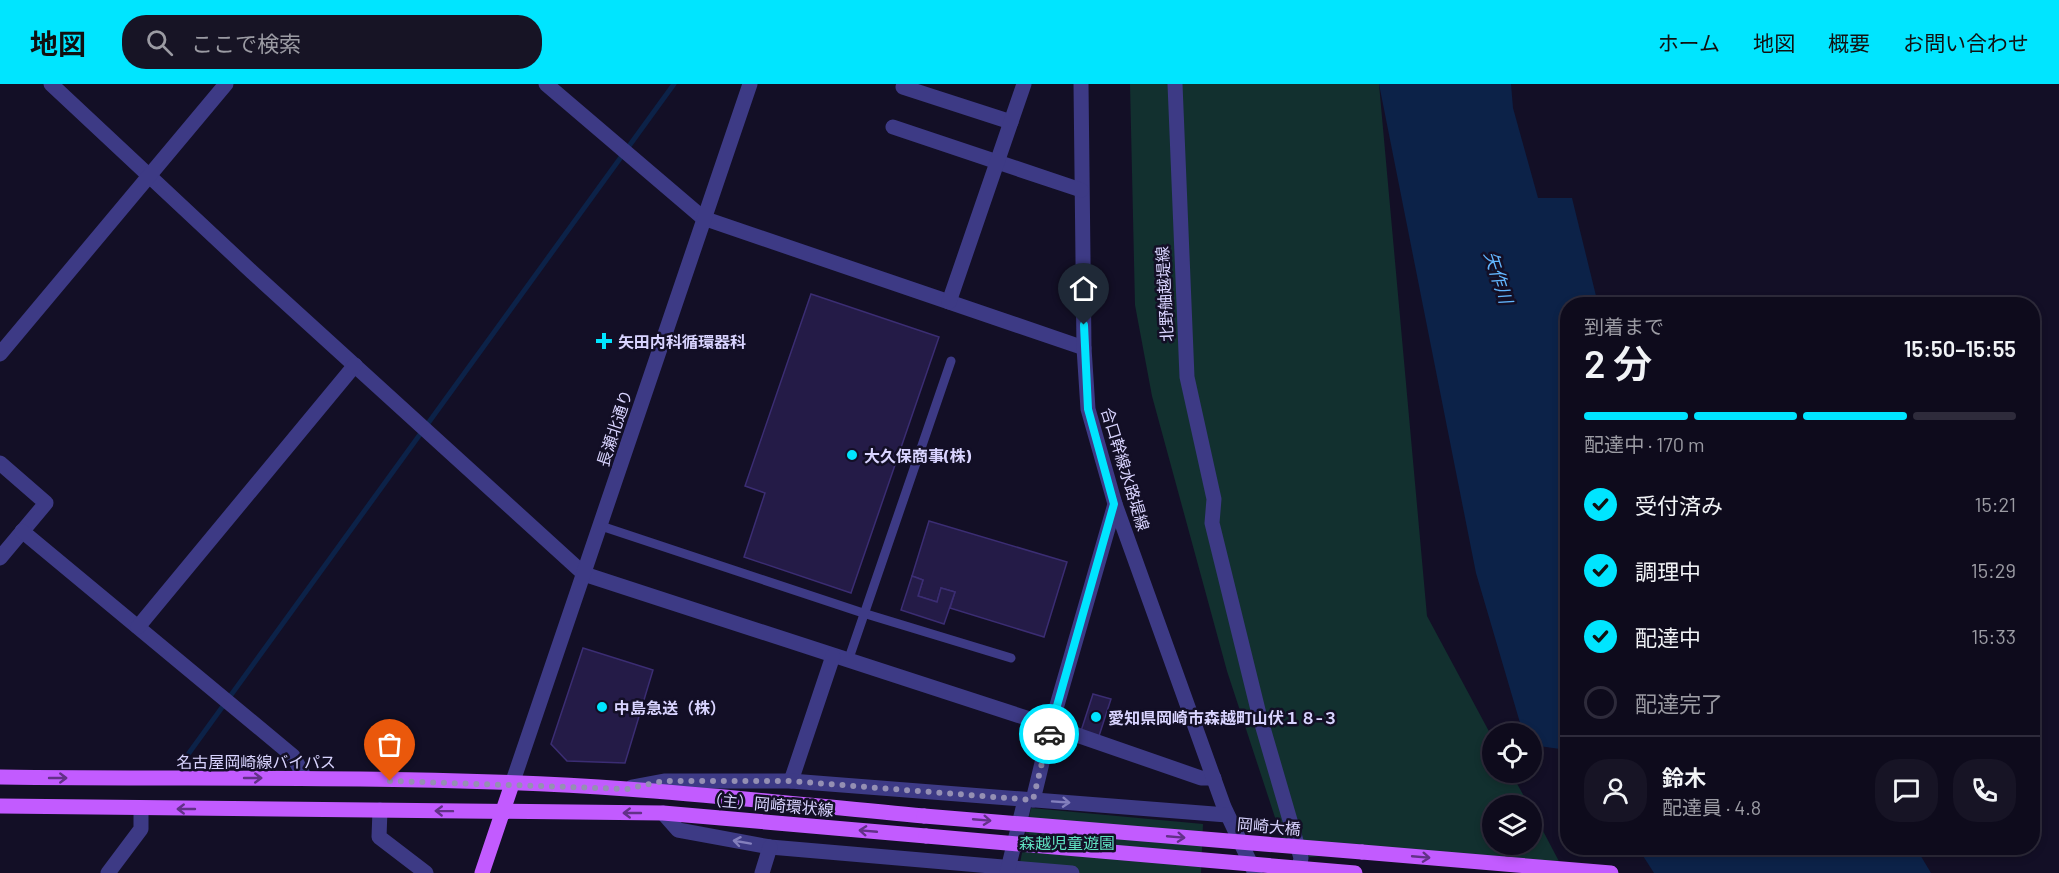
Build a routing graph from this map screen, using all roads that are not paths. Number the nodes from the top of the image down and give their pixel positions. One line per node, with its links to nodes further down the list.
1 (51, 84): 12 (street)
2 (226, 84): 12 (street)
3 (546, 84): 14 (street)
4 (750, 84): 14 (street, 長瀬北通り)
5 (1024, 84): 9 (street)
6 (1081, 84): 13 (street, 合口幹線水路堤線)
7 (1175, 84): 46 (street, 北野舳越堤線)
8 (903, 87): 9 (street)
9 (1011, 122): 11 (street)
10 (893, 127): 11 (street)
11 (997, 163): 13 (street); 15 (street)
12 (150, 176): 17 (street); 19 (street)
13 (1081, 190): 16 (street, 合口幹線水路堤線)
14 (703, 218): 15 (street); 22 (street, 長瀬北通り)
15 (949, 302): 16 (street)
16 (1084, 348): 21 (street, 合口幹線水路堤線)
17 (0, 354)
18 (951, 361): 26 (lane)
19 (355, 366): 25 (street); 27 (street)
20 (0, 463): 23 (street)
21 (1114, 504): 30 (street); 33 (street, 合口幹線水路堤線)
22 (601, 526): 25 (street, 長瀬北通り); 26 (lane)
23 (22, 531): 24 (street); 27 (street)
24 (0, 558)
25 (584, 574): 28 (street); 35 (street, 長瀬北通り)
26 (863, 613): 28 (lane); 29 (lane)
27 (138, 627): 32 (street)
28 (840, 658): 30 (street); 34 (street)
29 (1011, 658)
30 (1051, 726): 33 (street); 37 (street)
31 (0, 777): 32 (main road, 名古屋岡崎線バイパス, one-way to 32)
32 (305, 778): 35 (main road, 名古屋岡崎線バイパス)
33 (1214, 778): 43 (street, 合口幹線水路堤線)
34 (790, 781): 36 (street); 37 (street)
35 (512, 784): 36 (main road, （主）岡崎環状線); 41 (main road)
36 (627, 789): 44 (main road, （主）岡崎環状線)
37 (1029, 800): 43 (street, one-way to 43); 47 (street)
38 (0, 806): 39 (main road)
39 (141, 809): 40 (main road, one-way to 39); 48 (street)
40 (380, 810): 41 (main road, one-way to 40); 49 (street)
41 (502, 812): 42 (main road, （主）岡崎環状線, one-way to 41); 50 (main road)
42 (663, 813): 45 (street, one-way to 42); 55 (main road, （主）岡崎環状線, one-way to 42, bridge)
43 (1227, 815): 53 (street, 合口幹線水路堤線)
44 (924, 816): 56 (main road, 岡崎大橋, one-way to 56, bridge)
45 (770, 847): 47 (street); 51 (street)
46 (1299, 865): 54 (street)
47 (1008, 871): 52 (street)
48 (108, 873)
49 (426, 873)
50 (482, 873)
51 (762, 873)
52 (1072, 873)
53 (1255, 873)
54 (1315, 873)
55 (1355, 873)
56 (1611, 873)

